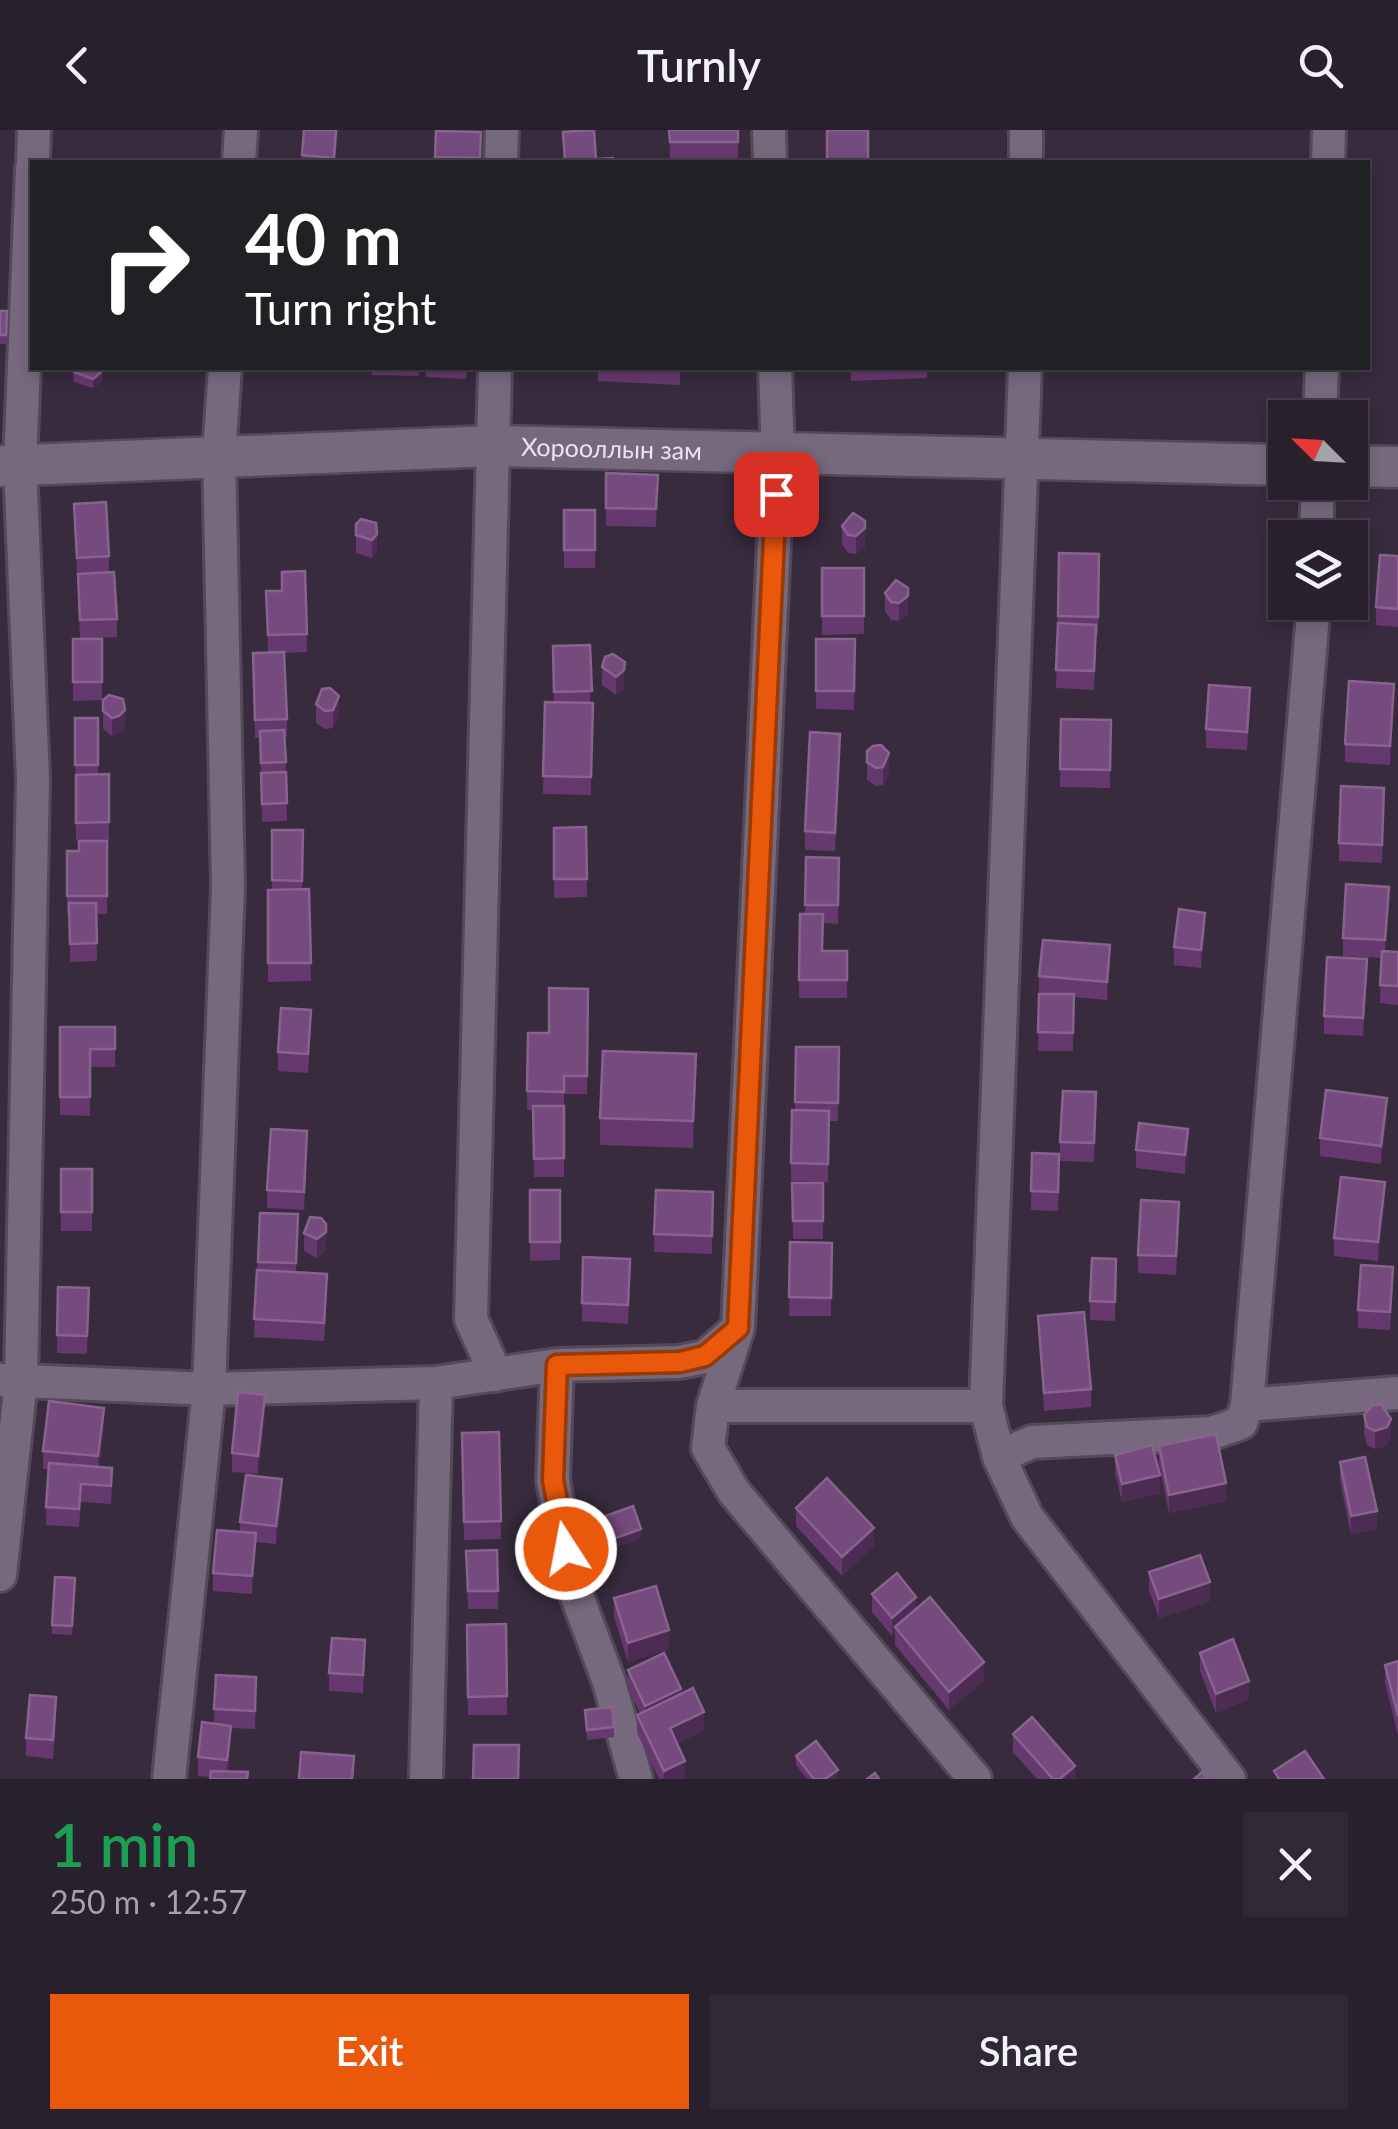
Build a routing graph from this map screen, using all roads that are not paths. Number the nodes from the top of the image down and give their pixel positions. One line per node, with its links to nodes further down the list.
1 (34, 130): 7 (street)
2 (241, 130): 8 (street)
3 (502, 130): 9 (street)
4 (770, 130): 10 (street)
5 (1026, 130): 11 (street)
6 (1329, 130): 12 (street)
7 (33, 160)
8 (239, 160)
9 (501, 160)
10 (770, 160)
11 (1026, 160)
12 (1328, 160)
13 (30, 205): 24 (street)
14 (225, 370): 21 (street)
15 (495, 370): 20 (street)
16 (776, 370): 22 (street)
17 (1025, 370): 23 (street)
18 (1322, 370): 19 (street)
19 (1321, 400)
20 (493, 446): 21 (street, Хорооллын зам); 22 (street, Хорооллын зам); 31 (street)
21 (219, 454): 24 (street, Хорооллын зам); 34 (street)
22 (778, 455): 23 (street, Хорооллын зам); 29 (street)
23 (1024, 460): 25 (street, Хорооллын зам); 37 (street)
24 (10, 465): 32 (street)
25 (1268, 465)
26 (1368, 466): 27 (street)
27 (1398, 467)
28 (1312, 620): 38 (street)
29 (738, 1328): 30 (street); 36 (street)
30 (557, 1365): 31 (street); 43 (street)
31 (496, 1375): 33 (street)
32 (10, 1381): 34 (street); 40 (street)
33 (436, 1383): 34 (street); 42 (street)
34 (209, 1389): 41 (street)
35 (1398, 1393): 38 (street)
36 (714, 1406): 37 (street); 44 (street)
37 (986, 1406): 39 (street)
38 (1247, 1406): 39 (street)
39 (999, 1457): 45 (street)
40 (0, 1576)
41 (169, 1779)
42 (426, 1779)
43 (636, 1779)
44 (975, 1779)
45 (1229, 1779)

